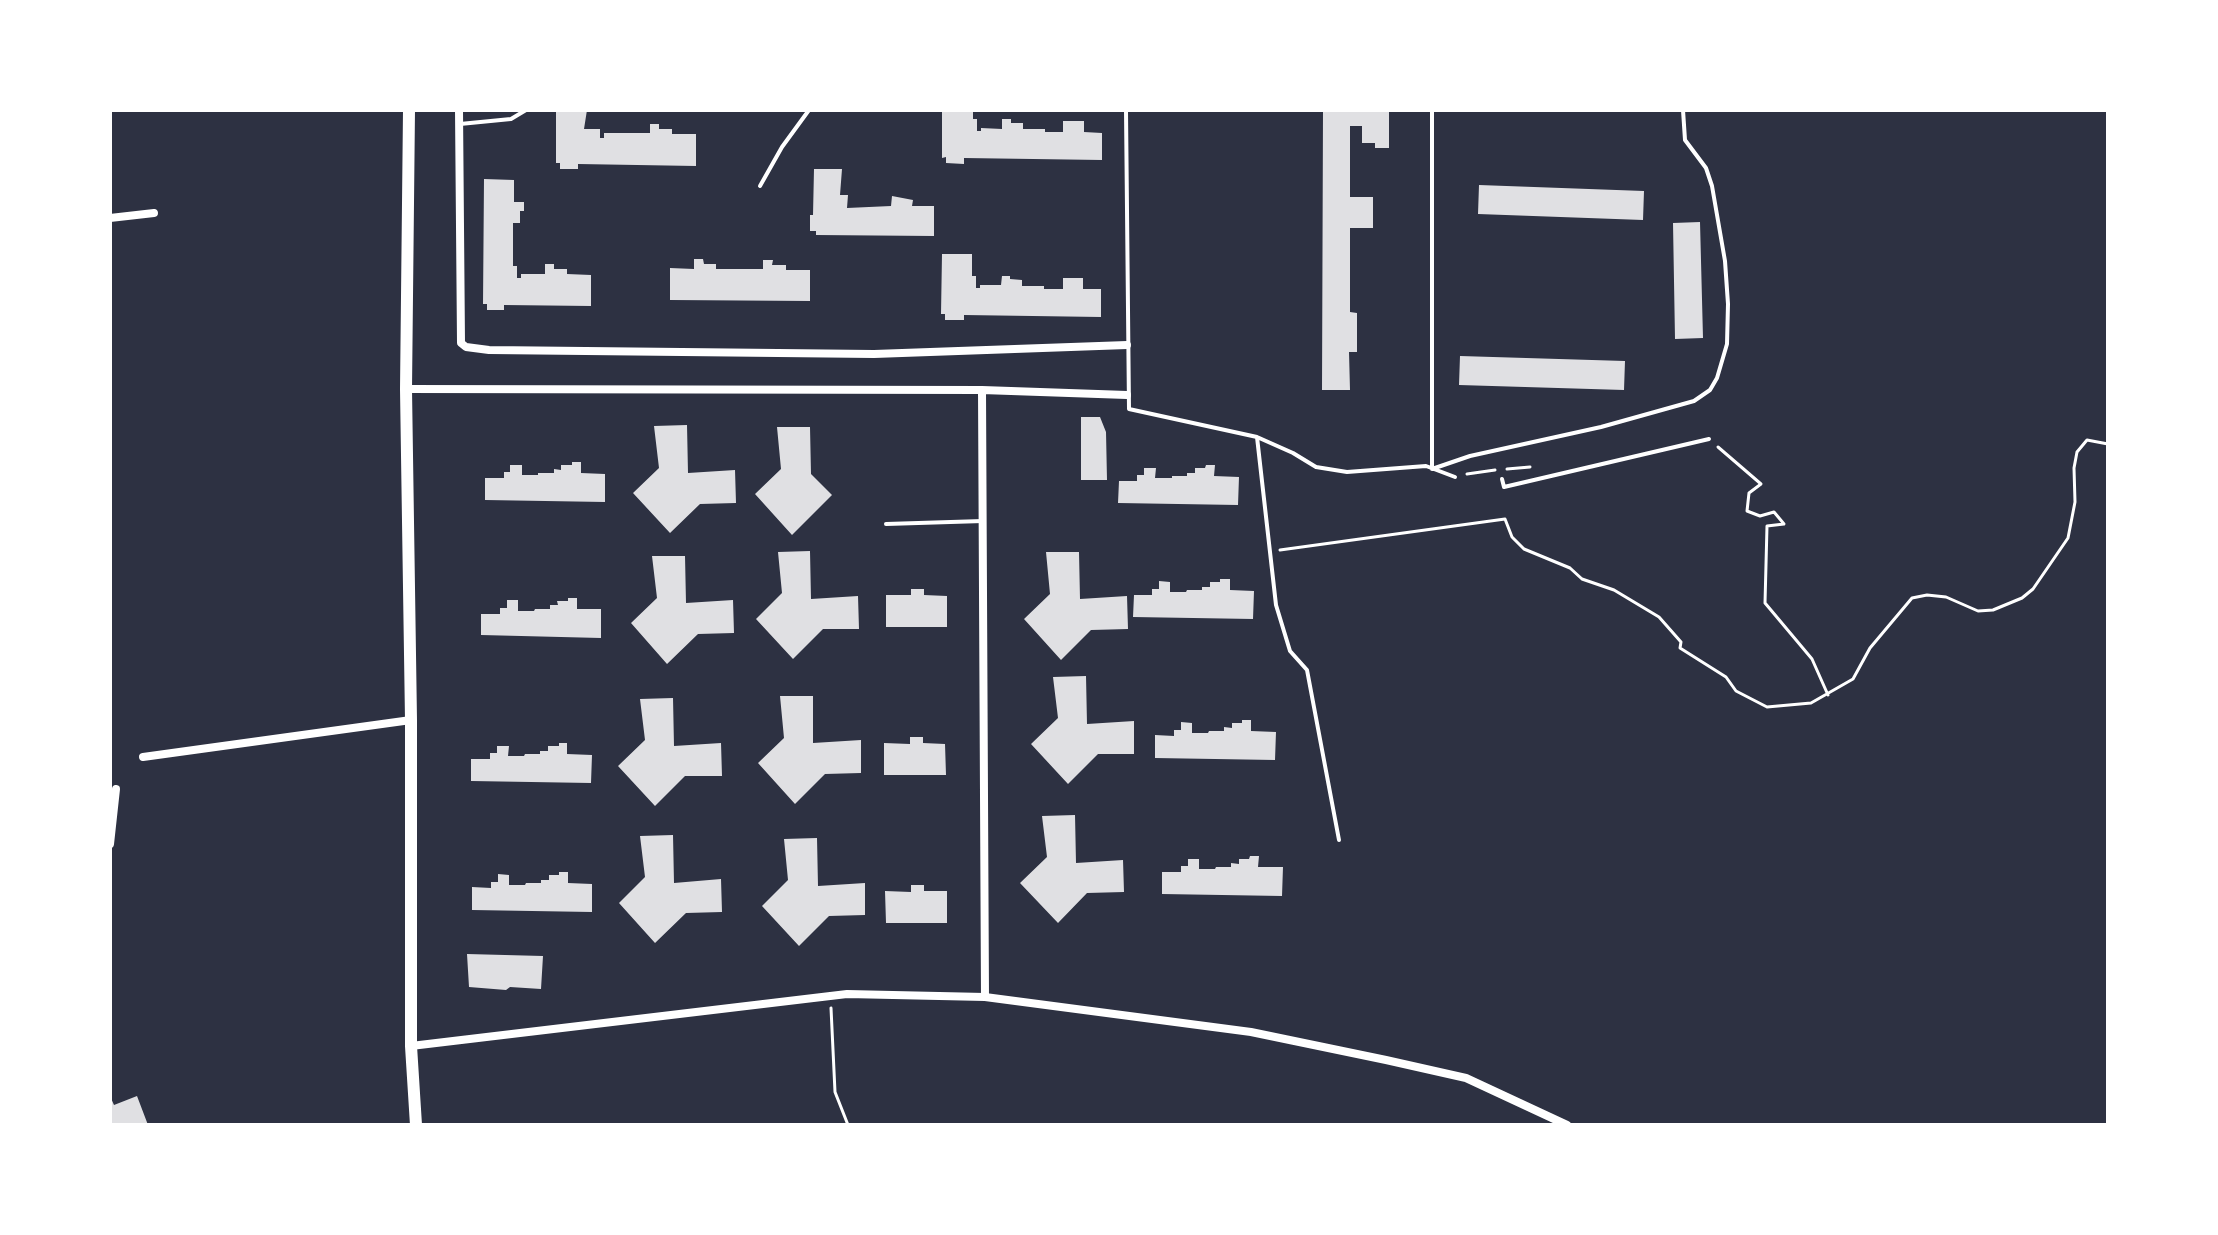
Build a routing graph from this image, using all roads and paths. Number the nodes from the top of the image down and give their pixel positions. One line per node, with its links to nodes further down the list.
1 (409, 110): 13 (main road)
2 (459, 110): 8 (street)
3 (526, 110): 8 (lane)
4 (809, 110): 9 (lane)
5 (1126, 110): 12 (lane)
6 (1432, 110): 19 (lane)
7 (1683, 110): 19 (lane)
8 (460, 124): 12 (street)
9 (760, 186)
10 (154, 213): 11 (street)
11 (110, 218)
12 (1127, 345): 15 (lane)
13 (406, 389): 14 (street); 27 (main road)
14 (982, 390): 15 (street); 23 (street)
15 (1127, 395): 16 (lane)
16 (1257, 437): 19 (lane); 25 (lane)
17 (1709, 439): 22 (lane); 26 (path)
18 (2108, 444): 26 (path)
19 (1432, 469): 21 (lane)
20 (1480, 472): 21 (path)
21 (1455, 477)
22 (1502, 479)
23 (983, 521): 24 (lane); 33 (street)
24 (886, 524)
25 (1270, 551): 26 (path); 30 (lane)
26 (1828, 695)
27 (411, 720): 28 (street); 34 (main road)
28 (143, 757)
29 (116, 789): 31 (street)
30 (1339, 840)
31 (110, 844)
32 (830, 996): 33 (street); 34 (street); 36 (path)
33 (985, 997): 37 (street)
34 (411, 1046): 35 (main road)
35 (416, 1125)
36 (848, 1125)
37 (1567, 1125)

